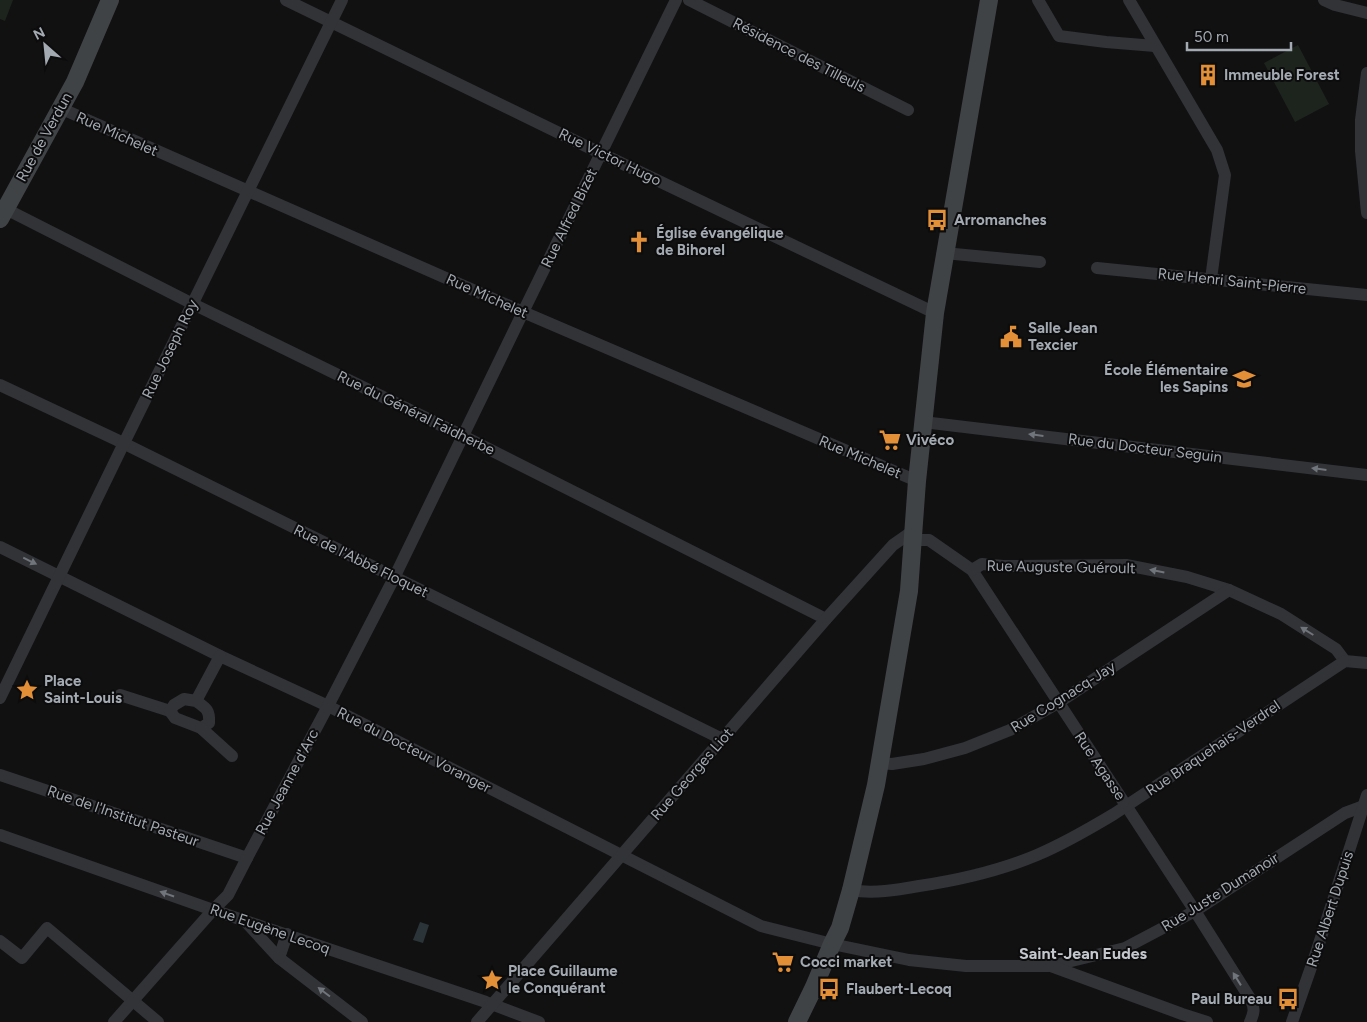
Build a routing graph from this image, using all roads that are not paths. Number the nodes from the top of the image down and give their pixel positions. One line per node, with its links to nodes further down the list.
1 (110, 0): 14 (street, Rue de Verdun)
2 (286, 0): 11 (street, Rue Victor Hugo)
3 (342, 0): 11 (street, Rue Joseph Roy)
4 (676, 0): 17 (street, Rue Alfred Bizet)
5 (689, 0): 15 (street, Résidence des Tilleuls)
6 (989, 0): 21 (street)
7 (1038, 0): 12 (street)
8 (1129, 0): 12 (street)
9 (1324, 0): 10 (street)
10 (1367, 13)
11 (331, 21): 17 (street, Rue Victor Hugo); 18 (street, Rue Joseph Roy)
12 (1155, 46): 24 (street)
13 (1367, 73): 16 (street)
14 (60, 108): 18 (street, Rue Michelet); 19 (street, Rue de Verdun)
15 (908, 110)
16 (1364, 122): 20 (street)
17 (601, 153): 27 (street, Rue Alfred Bizet); 28 (street, Rue Victor Hugo)
18 (248, 192): 26 (street, Rue Joseph Roy); 27 (street, Rue Michelet)
19 (2, 211): 26 (street, Rue du Général Faidherbe)
20 (1367, 213)
21 (944, 253): 22 (street); 28 (street)
22 (1040, 262)
23 (1097, 268): 24 (street, Rue Henri Saint-Pierre)
24 (1211, 279): 25 (street, Rue Henri Saint-Pierre)
25 (1367, 295)
26 (193, 304): 31 (street, Rue du Général Faidherbe); 32 (street, Rue Joseph Roy)
27 (523, 312): 31 (street, Rue Alfred Bizet); 34 (street, Rue Michelet)
28 (935, 313): 30 (street)
29 (0, 385): 32 (street, Rue de l'Abbé Floquet)
30 (923, 422): 33 (street, Rue du Docteur Seguin, one-way to 30); 34 (street)
31 (463, 436): 39 (street, Rue Jeanne d'Arc); 41 (street, Rue du Général Faidherbe)
32 (124, 443): 38 (street, Rue Joseph Roy); 39 (street, Rue de l'Abbé Floquet)
33 (1367, 475)
34 (917, 481): 35 (street)
35 (913, 536): 37 (street, Rue Agasse); 41 (street, Rue Georges Liot); 54 (street)
36 (0, 547): 38 (street, Rue du Docteur Voranger, one-way to 38)
37 (972, 570): 40 (street, Rue Auguste Guéroult, one-way to 37); 48 (street, Rue Agasse)
38 (60, 576): 42 (street, Rue du Docteur Voranger); 45 (street, Rue Joseph Roy)
39 (394, 578): 49 (street, Rue Jeanne d'Arc); 52 (street, Rue de l'Abbé Floquet)
40 (1229, 590): 43 (street, Rue Auguste Guéroult, one-way to 40); 48 (street, Rue Cognacq-Jay)
41 (826, 619): 52 (street, Rue Georges Liot)
42 (220, 656): 47 (street); 49 (street, Rue du Docteur Voranger)
43 (1344, 661): 44 (street); 57 (street, Rue Braquehais-Verdrel)
44 (1367, 663)
45 (2, 690)
46 (120, 695): 50 (street)
47 (196, 701): 50 (street); 51 (street)
48 (1058, 702): 54 (street, Rue Cognacq-Jay); 57 (street, Rue Agasse)
49 (328, 706): 59 (street, Rue du Docteur Voranger); 60 (street, Rue Jeanne d'Arc)
50 (170, 711): 51 (street)
51 (201, 728): 53 (street)
52 (722, 740): 59 (street, Rue Georges Liot)
53 (232, 756)
54 (879, 763): 61 (street)
55 (6, 776): 60 (street, Rue de l'Institut Pasteur)
56 (1365, 801): 63 (street, Rue Juste Dumanoir); 82 (street, Rue Albert Dupuis)
57 (1127, 806): 61 (street, Rue Braquehais-Verdrel); 63 (street, Rue Agasse)
58 (0, 835): 62 (street, Rue Eugène Lecoq, one-way to 58)
59 (622, 855): 67 (street, Rue du Docteur Voranger); 71 (street, Rue Georges Liot)
60 (247, 858): 62 (street, Rue Jeanne d'Arc)
61 (851, 890): 67 (street)
62 (213, 910): 64 (street, Rue Eugène Lecoq); 70 (street, Rue Jeanne d'Arc)
63 (1195, 911): 69 (street, Rue Juste Dumanoir); 81 (street, Rue Agasse, one-way to 63)
64 (244, 920): 65 (street, Rue Eugène Lecoq); 68 (street)
65 (287, 934): 68 (street); 71 (street, Rue Eugène Lecoq)
66 (0, 941): 70 (street)
67 (832, 944): 69 (street, Rue Juste Dumanoir); 78 (street)
68 (279, 958): 75 (street, one-way to 68)
69 (1051, 966): 72 (street)
70 (133, 1000): 73 (street, Rue Jeanne d'Arc); 74 (street)
71 (492, 1004): 76 (street, Rue Georges Liot); 77 (street, Rue Eugène Lecoq)
72 (1182, 1014): 79 (street); 80 (street)
73 (114, 1022)
74 (158, 1022)
75 (362, 1022)
76 (477, 1022)
77 (539, 1022)
78 (797, 1022)
79 (1168, 1022)
80 (1206, 1022)
81 (1250, 1022)
82 (1292, 1022)

